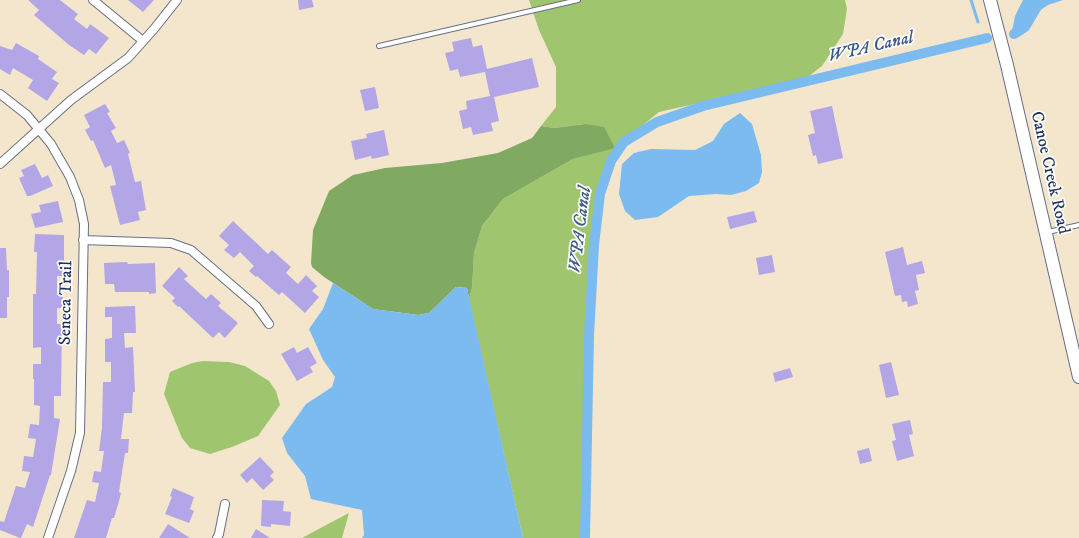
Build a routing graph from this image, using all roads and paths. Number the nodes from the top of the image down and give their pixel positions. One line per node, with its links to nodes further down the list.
1 (93, 0): 5 (street)
2 (176, 0): 5 (street)
3 (578, 0): 6 (lane)
4 (992, 6): 11 (main road, Canoe Creek Road)
5 (143, 41): 8 (street)
6 (379, 46)
7 (0, 94): 8 (street, Seneca Trail)
8 (39, 128): 9 (street); 12 (street, Seneca Trail)
9 (0, 164)
10 (1079, 225): 11 (lane)
11 (1045, 232): 14 (main road, Canoe Creek Road)
12 (83, 240): 13 (street); 16 (street, Seneca Trail)
13 (270, 324)
14 (1079, 377)
15 (225, 504): 17 (street)
16 (48, 538)
17 (217, 538)

